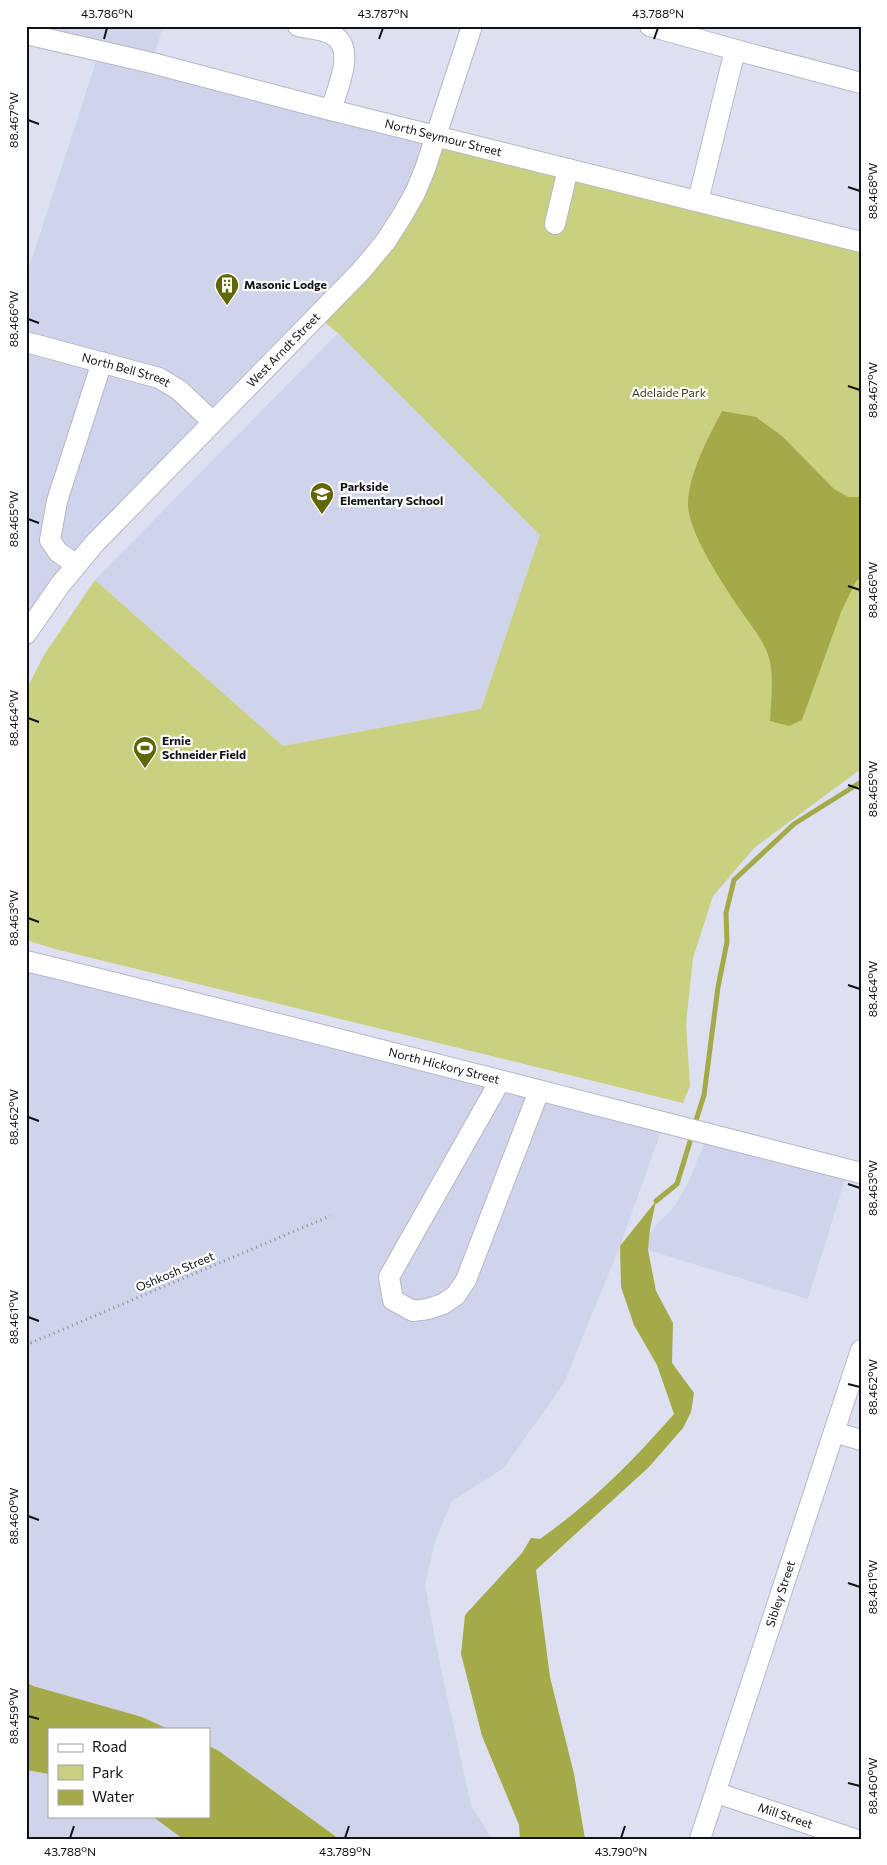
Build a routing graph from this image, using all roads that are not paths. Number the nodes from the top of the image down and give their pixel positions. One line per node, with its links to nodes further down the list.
1 (298, 26): 8 (street)
2 (472, 26): 9 (street, West Arndt Street)
3 (650, 26): 4 (street)
4 (694, 32): 6 (street)
5 (26, 34): 8 (street, North Seymour Street)
6 (735, 50): 7 (street); 11 (street)
7 (861, 82)
8 (331, 110): 9 (street, North Seymour Street)
9 (436, 136): 10 (street, North Seymour Street); 16 (street, West Arndt Street)
10 (568, 169): 11 (street, North Seymour Street); 12 (street)
11 (698, 201): 13 (street, North Seymour Street)
12 (555, 224)
13 (861, 242)
14 (26, 342): 15 (street, North Bell Street)
15 (102, 362): 16 (street, North Bell Street); 17 (street)
16 (213, 422): 17 (street, West Arndt Street)
17 (77, 565): 18 (street, West Arndt Street)
18 (26, 634)
19 (26, 961): 20 (street, North Hickory Street)
20 (500, 1081): 21 (street, North Hickory Street); 21 (street)
21 (539, 1091): 22 (street, North Hickory Street)
22 (861, 1173)
23 (861, 1350): 24 (street, Sibley Street)
24 (834, 1432): 25 (street); 26 (street, Sibley Street)
25 (861, 1440)
26 (716, 1793): 27 (street, Sibley Street); 28 (street, Mill Street)
27 (700, 1839)
28 (854, 1839)

